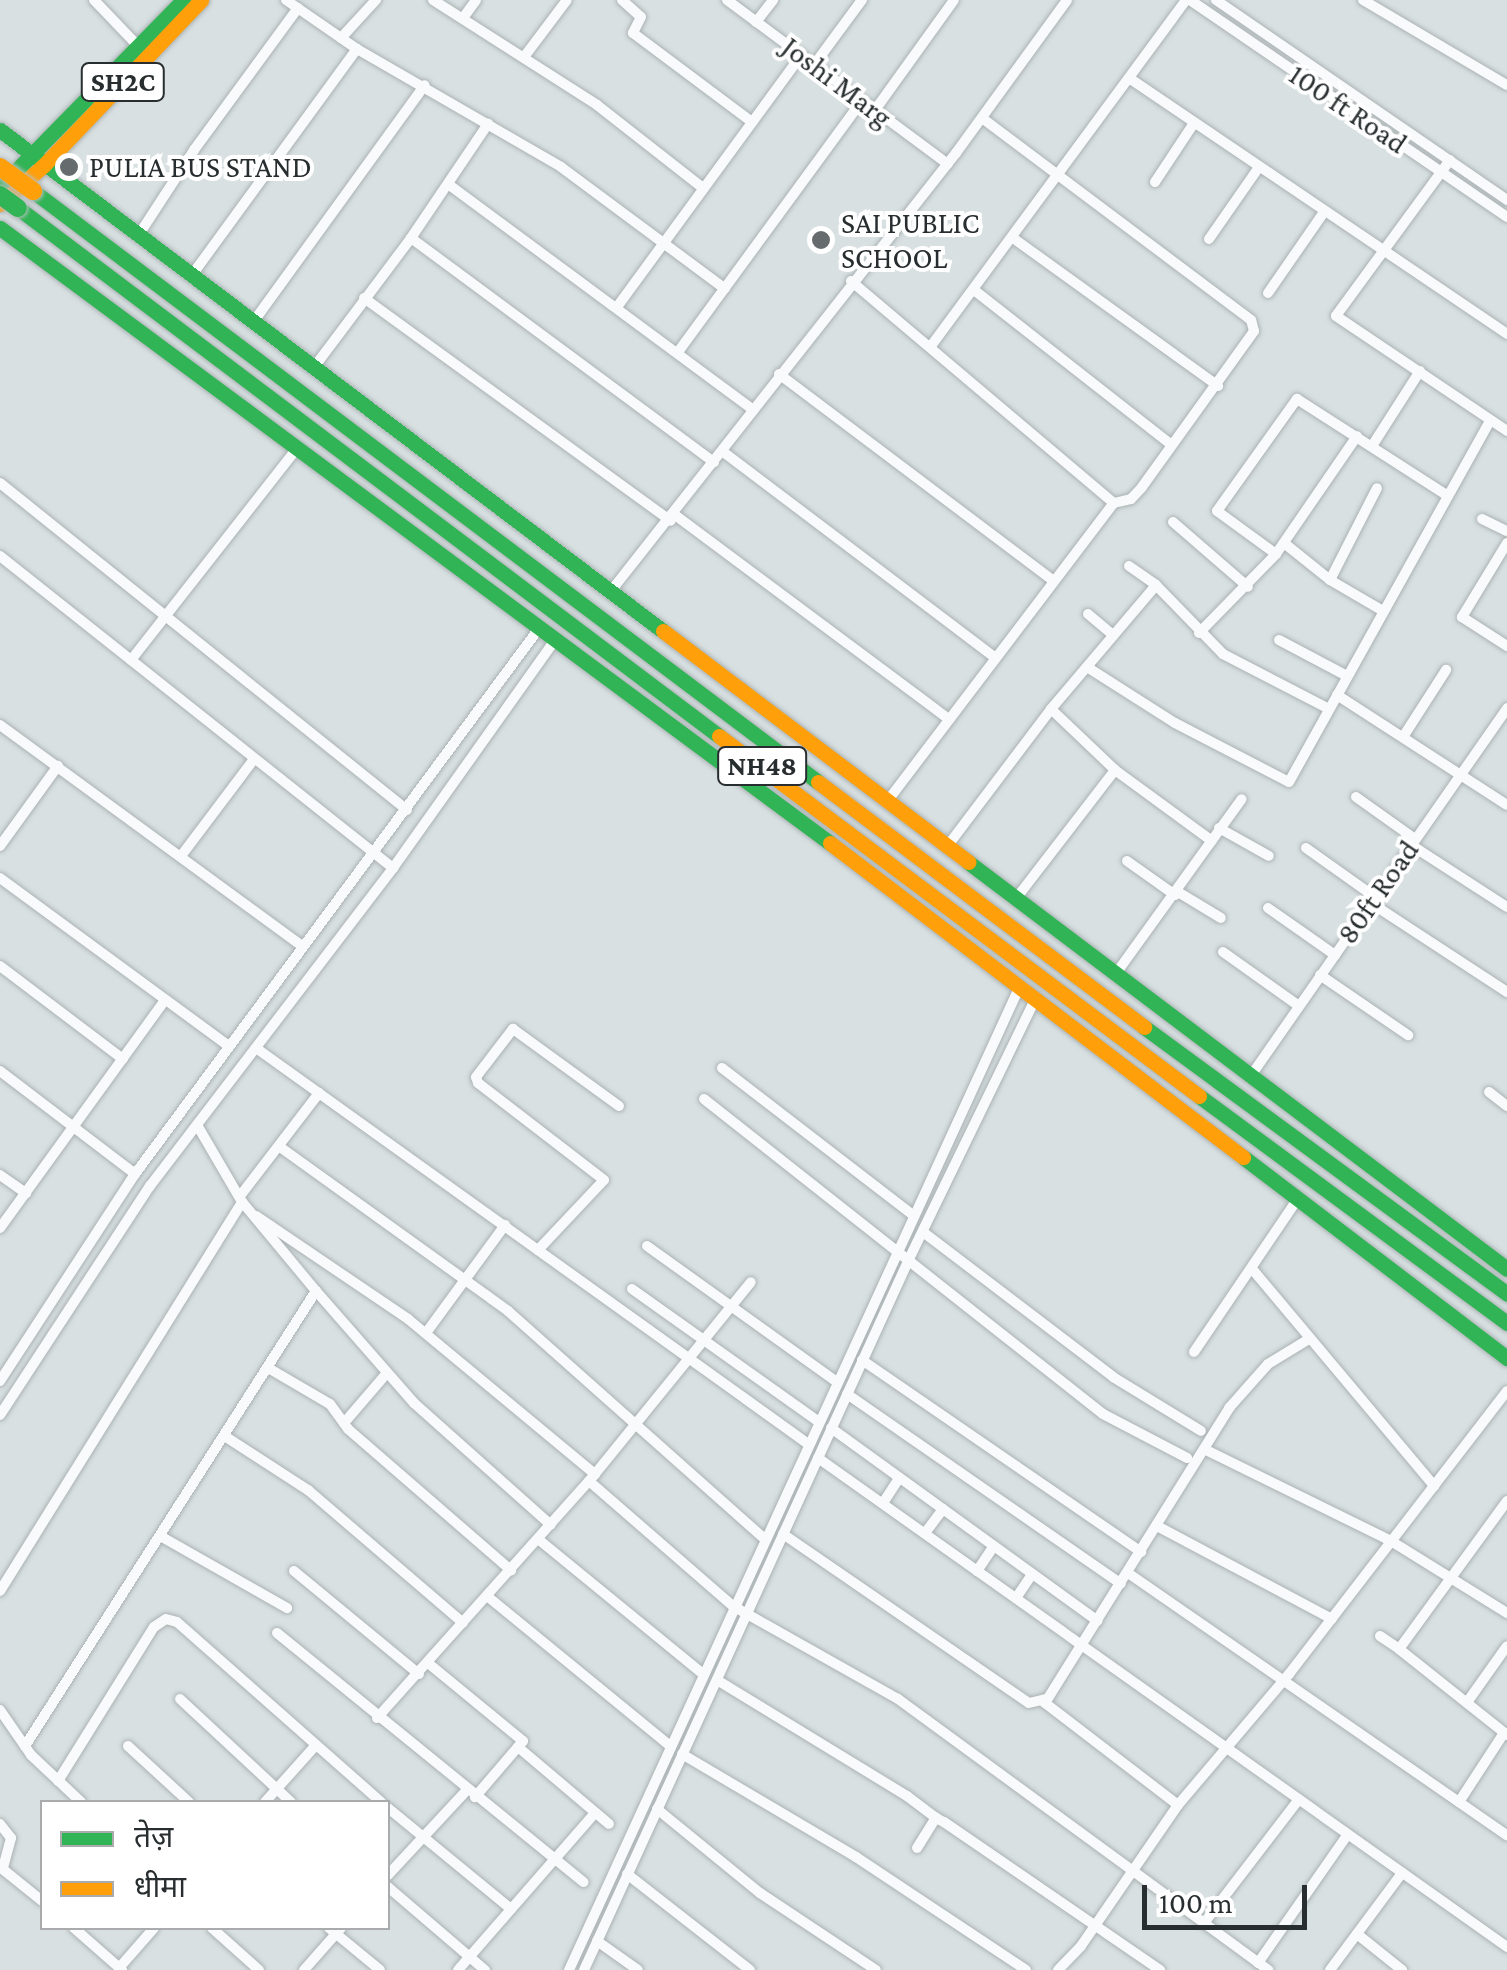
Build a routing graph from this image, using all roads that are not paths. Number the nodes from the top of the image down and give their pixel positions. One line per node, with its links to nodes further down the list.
1 (94, 0): 22 (street)
2 (183, 0): 22 (main road, SH2C)
3 (201, 0): 37 (main road, SH2C)
4 (286, 0): 18 (street)
5 (376, 0): 21 (street)
6 (433, 0): 19 (street)
7 (476, 0): 19 (street)
8 (567, 0): 25 (street)
9 (622, 0): 33 (street)
10 (727, 0): 20 (street, Joshi Marg)
11 (773, 0): 20 (street)
12 (862, 0): 26 (street)
13 (954, 0): 31 (street)
14 (1066, 0): 32 (street)
15 (1188, 0): 28 (street); 42 (street, 100 ft Road)
16 (1216, 0): 38 (street)
17 (1363, 0): 27 (street)
18 (298, 8): 21 (street); 53 (street)
19 (462, 18): 25 (street)
20 (756, 22): 24 (street, Joshi Marg)
21 (341, 38): 23 (street)
22 (139, 47): 37 (main road, SH2C)
23 (357, 49): 29 (street); 59 (street)
24 (801, 56): 26 (street, Joshi Marg); 33 (street)
25 (524, 57): 46 (street)
26 (814, 66): 30 (street, Joshi Marg)
27 (1505, 79)
28 (1132, 80): 34 (street); 43 (street)
29 (425, 85): 35 (street); 66 (street)
30 (862, 101): 31 (street, Joshi Marg); 61 (street)
31 (875, 110): 39 (street, Joshi Marg)
32 (982, 118): 39 (street); 43 (street)
33 (752, 122): 46 (street)
34 (1194, 123): 41 (street); 44 (street)
35 (488, 124): 45 (street); 57 (street)
36 (0, 130): 37 (main road)
37 (38, 160): 47 (main road, SH2C); 49 (main road, SH2C); 53 (main road)
38 (1450, 160): 42 (street); 48 (street)
39 (948, 164): 60 (street)
40 (0, 167): 196 (main road, NH48, bridge)
41 (1260, 167): 50 (street); 56 (street)
42 (1441, 171): 51 (street, 100 ft Road); 58 (street)
43 (1058, 177): 55 (street); 73 (street)
44 (1156, 182)
45 (448, 184): 54 (street); 65 (street)
46 (703, 188): 57 (street)
47 (0, 191): 49 (main road, NH48, bridge)
48 (1507, 200)
49 (9, 206): 198 (main road, NH48)
50 (1324, 212): 58 (street); 63 (street)
51 (1507, 217)
52 (0, 228): 80 (main road)
53 (138, 236): 59 (main road)
54 (411, 238): 64 (street); 82 (street)
55 (1012, 238): 62 (street); 73 (street)
56 (1209, 238)
57 (663, 243): 61 (street); 65 (street)
58 (1382, 251): 67 (street); 71 (street)
59 (192, 276): 66 (main road)
60 (852, 280): 68 (street); 72 (street)
61 (724, 289): 69 (street)
62 (974, 290): 68 (street); 78 (street)
63 (1268, 293)
64 (364, 298): 70 (street); 87 (street)
65 (618, 307): 69 (street)
66 (254, 321): 70 (main road)
67 (1507, 334)
68 (931, 346): 86 (street)
69 (678, 352): 74 (street)
70 (314, 366): 100 (main road)
71 (1420, 372): 75 (street); 79 (street)
72 (779, 374): 74 (street); 97 (street)
73 (1218, 386): 78 (street)
74 (753, 410): 81 (street)
75 (1490, 421): 76 (street); 85 (street)
76 (1507, 431)
77 (1357, 436): 79 (street); 91 (street); 93 (street)
78 (1172, 445): 86 (street)
79 (1372, 446): 85 (street)
80 (298, 447): 104 (street); 106 (main road)
81 (722, 451): 82 (street); 112 (street)
82 (714, 462): 87 (street)
83 (0, 483): 104 (street)
84 (1378, 488): 96 (street)
85 (1448, 496): 102 (street)
86 (1114, 503): 97 (street)
87 (673, 518): 100 (street); 121 (street)
88 (1482, 519): 90 (street)
89 (1173, 522): 99 (street)
90 (1507, 532)
91 (1284, 544): 93 (street); 96 (street)
92 (1507, 544): 105 (street)
93 (1276, 554): 99 (street)
94 (0, 556): 113 (street)
95 (1129, 566): 98 (street)
96 (1330, 580): 102 (street)
97 (1054, 582): 112 (street)
98 (1156, 585): 107 (street); 108 (street)
99 (1248, 586): 107 (street)
100 (611, 590): 129 (main road)
101 (1450, 610): 105 (street)
102 (1384, 612): 116 (street)
103 (1088, 614): 108 (street)
104 (164, 616): 113 (street); 132 (street)
105 (1462, 617): 111 (street)
106 (540, 626): 109 (main road); 132 (street)
107 (1199, 633): 118 (street)
108 (1114, 634): 114 (street)
109 (556, 639): 143 (street); 158 (main road)
110 (1279, 640): 116 (street)
111 (1507, 646)
112 (996, 658): 121 (street)
113 (131, 660): 124 (street)
114 (1087, 667): 118 (street); 120 (street)
115 (1446, 670): 123 (street)
116 (1347, 676): 117 (street)
117 (1337, 694): 118 (street); 123 (street)
118 (1327, 708)
119 (1507, 708): 127 (street, 80ft Road)
120 (1051, 709): 126 (street); 136 (street)
121 (950, 719): 129 (street)
122 (0, 725): 125 (street)
123 (1404, 737): 127 (street)
124 (254, 758): 139 (street); 140 (street)
125 (58, 766): 137 (street); 140 (street)
126 (1115, 770): 134 (street); 146 (street)
127 (1461, 774): 131 (street); 135 (street, 80ft Road)
128 (1356, 797): 135 (street)
129 (889, 799): 136 (main road)
130 (1242, 799): 133 (street)
131 (1507, 806)
132 (407, 810): 139 (street)
133 (1219, 828): 134 (street); 141 (street)
134 (1212, 841): 145 (street)
135 (1413, 842): 147 (street, 80ft Road); 148 (street)
136 (949, 844): 146 (main road)
137 (0, 846)
138 (1306, 848): 147 (street)
139 (375, 855): 143 (street); 151 (street)
140 (181, 856): 151 (street)
141 (1269, 856)
142 (1127, 861): 145 (street)
143 (393, 868): 163 (street)
144 (0, 878): 159 (street)
145 (1177, 893): 150 (street); 155 (street)
146 (1018, 896): 155 (main road)
147 (1373, 900): 153 (street, 80ft Road); 157 (street)
148 (1507, 907)
149 (1268, 908): 153 (street)
150 (1220, 918)
151 (302, 946): 162 (street)
152 (1223, 952): 160 (street)
153 (1335, 955): 156 (street, 80ft Road)
154 (0, 966): 164 (street)
155 (1116, 972): 167 (main road)
156 (1320, 976): 160 (street, 80ft Road); 161 (street)
157 (1507, 992)
158 (1026, 995): 180 (main road); 182 (street); 185 (street)
159 (165, 1000): 162 (street); 164 (street)
160 (1299, 1006): 167 (street, 80ft Road)
161 (1408, 1035)
162 (229, 1046): 176 (street)
163 (256, 1048): 169 (street); 173 (street)
164 (123, 1059): 174 (street)
165 (722, 1068): 182 (street)
166 (0, 1072): 174 (street)
167 (1250, 1077): 190 (main road)
168 (1490, 1092): 172 (street)
169 (319, 1093): 175 (street); 183 (street)
170 (704, 1099): 188 (street)
171 (619, 1106): 187 (street)
172 (1507, 1106)
173 (197, 1125): 179 (street); 212 (street)
174 (74, 1126): 176 (street); 178 (street)
175 (280, 1147): 179 (street); 192 (street)
176 (135, 1174): 208 (street)
177 (0, 1175): 178 (street)
178 (26, 1193): 184 (street)
179 (241, 1199): 181 (street); 246 (street)
180 (1297, 1200): 191 (street); 203 (main road)
181 (251, 1213): 195 (street); 199 (street)
182 (914, 1216): 188 (street)
183 (504, 1225): 187 (street); 192 (street)
184 (0, 1228)
185 (922, 1232): 189 (street); 217 (street)
186 (647, 1246): 197 (street)
187 (538, 1250): 204 (street)
188 (899, 1251): 189 (street); 209 (street)
189 (909, 1260): 205 (street); 222 (street)
190 (1507, 1269)
191 (1254, 1270): 200 (street); 202 (street)
192 (466, 1281): 199 (street); 215 (street)
193 (751, 1282): 197 (street)
194 (632, 1289): 201 (street)
195 (316, 1291): 206 (street); 207 (street)
196 (1507, 1294)
197 (732, 1307): 201 (street); 209 (street)
198 (1507, 1322)
199 (426, 1333): 223 (street)
200 (1309, 1339): 220 (street); 225 (street)
201 (706, 1341): 204 (street); 213 (street)
202 (1194, 1352)
203 (1507, 1358)
204 (692, 1359): 215 (street); 219 (street)
205 (862, 1360): 211 (street); 238 (street)
206 (270, 1369): 214 (street); 218 (street)
207 (386, 1374): 214 (street); 229 (street)
208 (0, 1380)
209 (837, 1382): 213 (street)
210 (1507, 1391): 225 (street)
211 (847, 1394): 216 (street); 245 (street)
212 (0, 1415)
213 (818, 1420): 219 (street)
214 (344, 1424): 239 (street)
215 (636, 1426): 223 (street); 235 (street)
216 (831, 1428): 221 (street); 224 (street)
217 (1202, 1431)
218 (226, 1437): 233 (street); 255 (street)
219 (808, 1443): 235 (street)
220 (1204, 1449): 230 (street); 236 (street)
221 (818, 1458): 227 (street); 232 (street)
222 (1186, 1458)
223 (592, 1478): 229 (street); 249 (street)
224 (899, 1478): 227 (street); 228 (street)
225 (1434, 1486): 236 (street)
226 (1507, 1501): 244 (street)
227 (882, 1503): 231 (street)
228 (943, 1509): 231 (street); 237 (street)
229 (550, 1525): 234 (street)
230 (1157, 1526): 238 (street); 253 (street)
231 (925, 1533): 240 (street)
232 (783, 1534): 251 (street); 267 (street)
233 (162, 1537): 250 (street); 272 (street)
234 (538, 1539): 239 (street); 263 (street)
235 (765, 1539): 249 (street)
236 (1391, 1541): 244 (street); 253 (street)
237 (994, 1546): 240 (street); 243 (street)
238 (1141, 1552): 242 (street)
239 (510, 1570): 247 (street)
240 (978, 1571): 248 (street)
241 (294, 1572): 262 (street)
242 (1128, 1573): 245 (street); 264 (street)
243 (1032, 1574): 248 (street); 254 (street)
244 (1449, 1574): 252 (street); 260 (street)
245 (1121, 1584): 254 (street)
246 (0, 1591)
247 (488, 1596): 255 (street); 275 (street)
248 (1016, 1598): 258 (street)
249 (733, 1606): 251 (street); 263 (street)
250 (286, 1608)
251 (749, 1612): 265 (street); 303 (street)
252 (1507, 1613)
253 (1332, 1619): 264 (street)
254 (1098, 1621): 258 (street)
255 (464, 1623): 261 (street)
256 (278, 1633): 270 (street)
257 (1380, 1636): 260 (street)
258 (1083, 1644): 267 (street); 277 (street)
259 (1507, 1646): 268 (street)
260 (1399, 1648): 268 (street)
261 (428, 1664): 262 (street); 276 (street)
262 (418, 1674): 270 (street)
263 (703, 1674): 275 (street)
264 (1285, 1679): 277 (street); 288 (street)
265 (716, 1680): 278 (street); 293 (street)
266 (180, 1699): 280 (street)
267 (1047, 1699): 289 (street)
268 (1468, 1701): 271 (street)
269 (0, 1710): 272 (street)
270 (377, 1718): 281 (street)
271 (1505, 1734): 288 (street)
272 (25, 1746): 279 (street)
273 (128, 1746): 284 (street)
274 (315, 1746): 279 (street); 280 (street); 287 (street)
275 (670, 1746): 327 (street)
276 (518, 1747): 281 (street); 292 (street)
277 (1228, 1748): 282 (street); 289 (street)
278 (682, 1754): 290 (street); 332 (street)
279 (58, 1781): 283 (street)
280 (276, 1790): 285 (street); 286 (street)
281 (471, 1793): 298 (street); 300 (street)
282 (1299, 1799): 296 (street); 310 (street)
283 (79, 1800)
284 (187, 1800)
285 (267, 1800)
286 (288, 1800)
287 (380, 1800)
288 (1459, 1802): 297 (street)
289 (1178, 1806): 303 (street)
290 (657, 1809): 305 (street); 331 (street)
291 (390, 1810): 298 (street)
292 (595, 1813): 295 (street); 300 (street)
293 (936, 1818): 299 (street); 311 (street)
294 (0, 1824): 301 (street)
295 (608, 1824)
296 (1348, 1834): 304 (street); 320 (street)
297 (1507, 1835)
298 (420, 1836): 302 (street); 309 (street)
299 (918, 1848)
300 (555, 1858): 306 (street); 309 (street)
301 (2, 1867): 308 (street)
302 (390, 1872)
303 (1133, 1872): 310 (street); 311 (street)
304 (1402, 1872): 316 (street); 318 (street)
305 (628, 1874): 317 (street); 330 (street)
306 (582, 1882)
307 (390, 1889): 319 (street)
308 (40, 1899)
309 (511, 1908): 319 (street)
310 (1204, 1923): 320 (street)
311 (1095, 1925): 333 (street); 334 (street)
312 (76, 1930): 321 (street)
313 (152, 1930): 321 (street)
314 (214, 1930): 322 (street)
315 (335, 1930): 323 (street); 324 (street)
316 (1357, 1934): 335 (street); 336 (street)
317 (597, 1940): 328 (street); 329 (street)
318 (1505, 1941)
319 (470, 1957): 325 (street); 326 (street)
320 (1264, 1966)
321 (120, 1969)
322 (259, 1970)
323 (304, 1970)
324 (380, 1970)
325 (458, 1970)
326 (484, 1970)
327 (570, 1970)
328 (584, 1970)
329 (638, 1970)
330 (750, 1970)
331 (876, 1970)
332 (1026, 1970)
333 (1058, 1970)
334 (1160, 1970)
335 (1330, 1970)
336 (1402, 1970)

